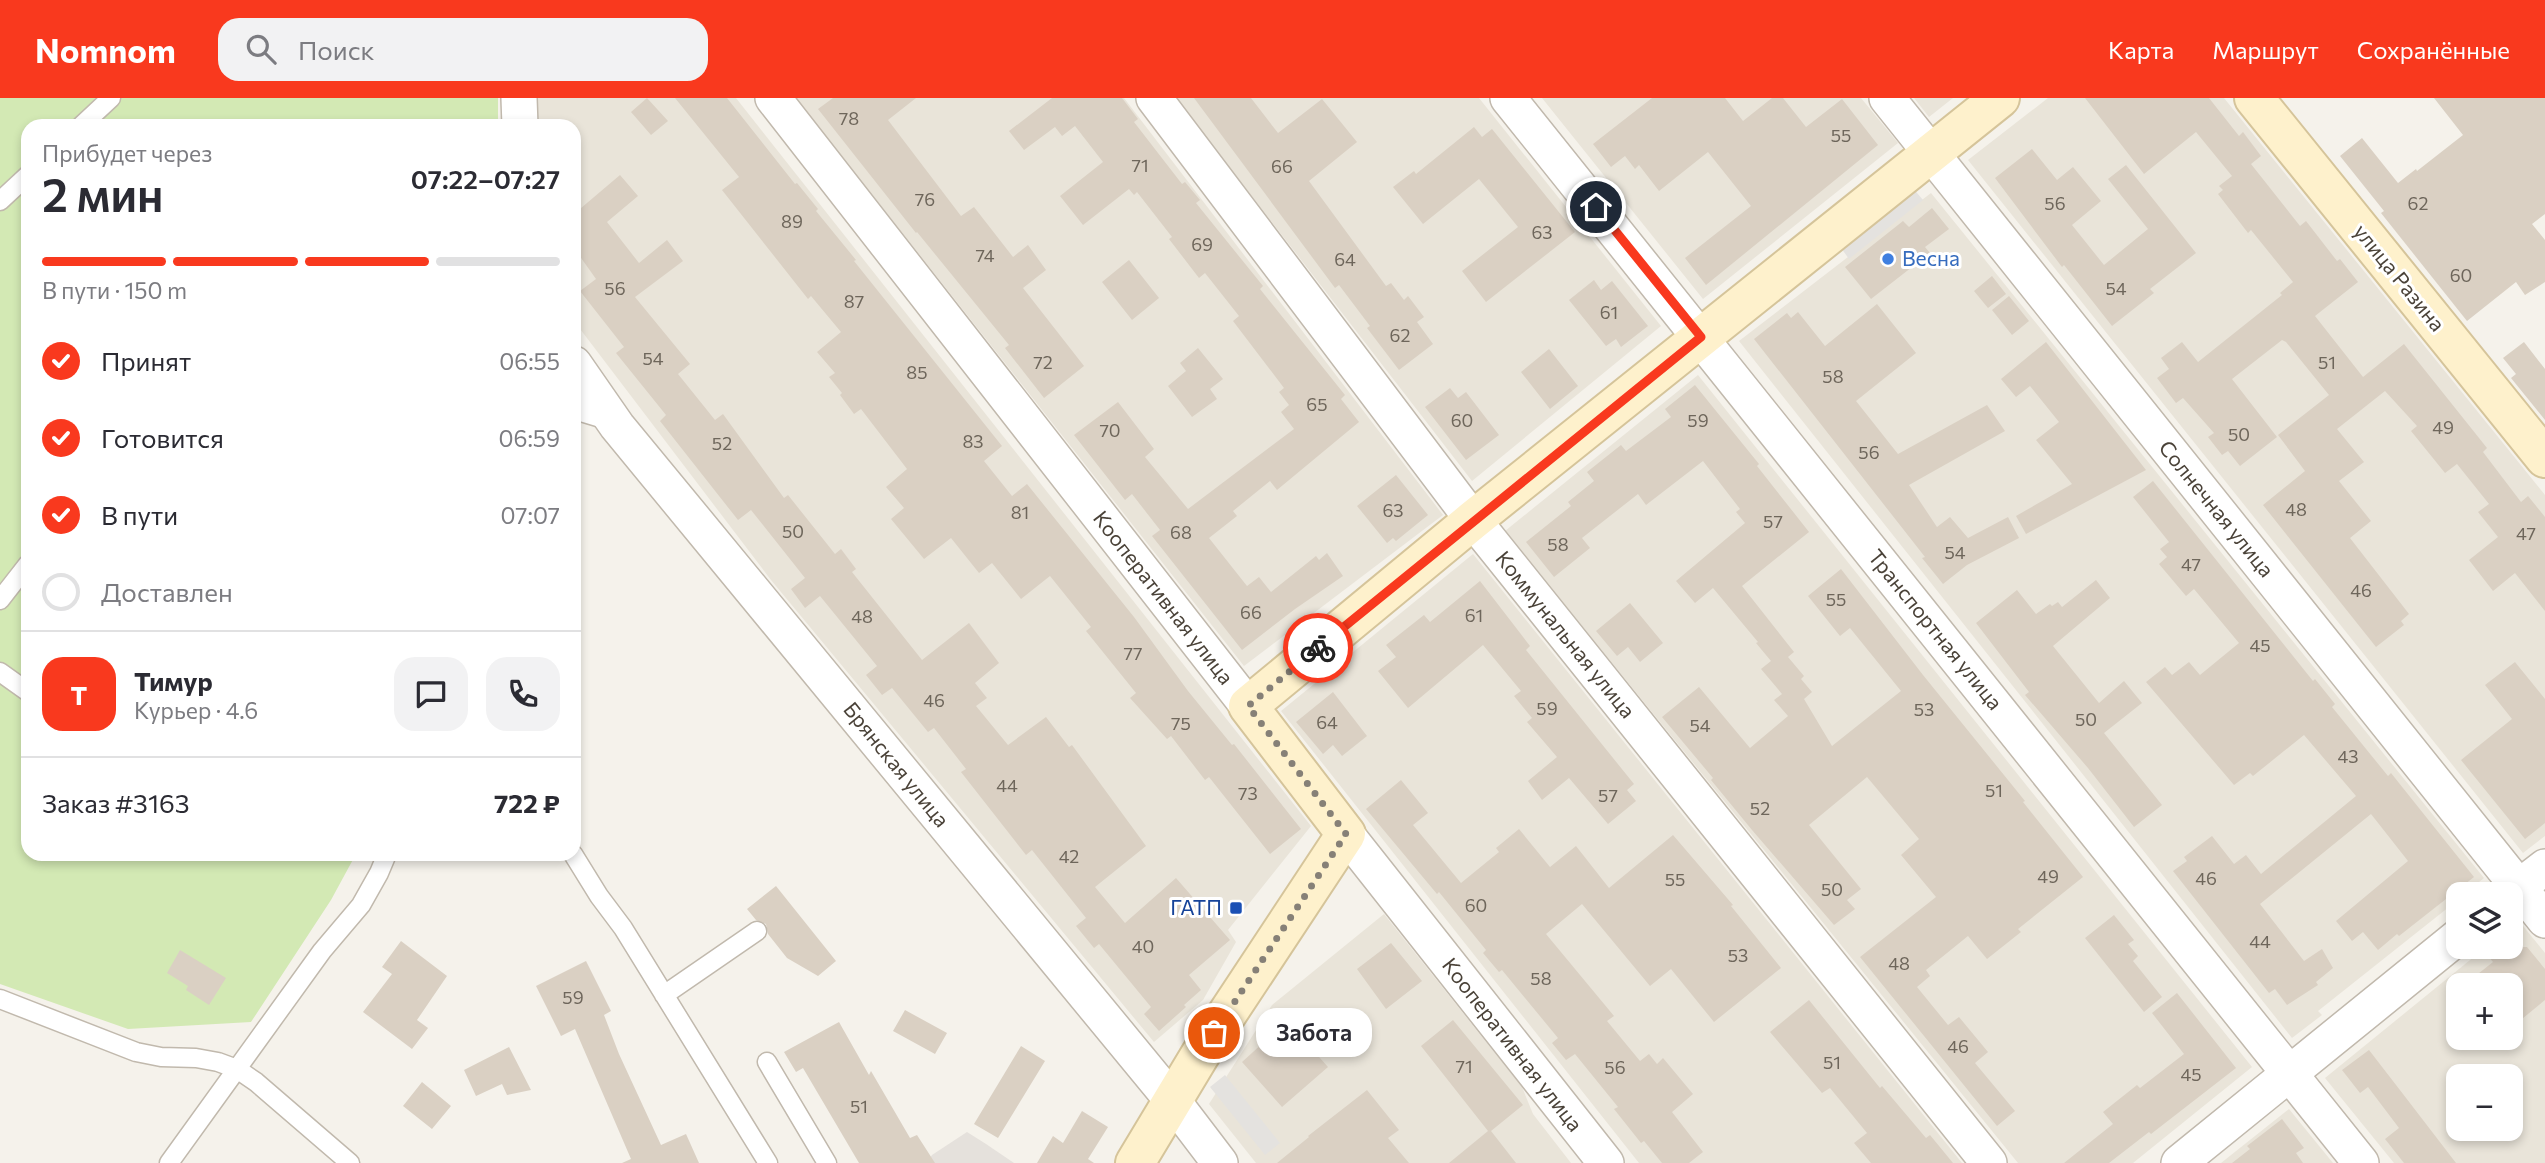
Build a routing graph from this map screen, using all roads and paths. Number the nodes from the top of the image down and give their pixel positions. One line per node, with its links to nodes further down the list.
1 (111, 98): 9 (lane)
2 (519, 98): 10 (street)
3 (773, 98): 24 (street, Кооперативная улица)
4 (1154, 98): 19 (street, Коммунальная улица)
5 (1508, 98): 14 (street, Транспортная улица)
6 (1886, 98): 11 (street, Солнечная улица)
7 (2000, 98): 11 (street)
8 (2254, 98): 18 (street, улица Разина)
9 (88, 119)
10 (520, 119)
11 (1931, 153): 14 (street); 28 (street, Солнечная улица)
12 (21, 182): 13 (lane)
13 (0, 201)
14 (1701, 337): 19 (street); 36 (street, Транспортная улица)
15 (581, 374): 17 (street, Брянская улица)
16 (581, 412): 17 (lane)
17 (617, 426): 37 (street, Брянская улица)
18 (2545, 458)
19 (1473, 520): 24 (street); 45 (street, Коммунальная улица)
20 (21, 573): 21 (lane)
21 (0, 600)
22 (0, 672): 23 (lane)
23 (21, 687)
24 (1248, 706): 25 (street, Кооперативная улица)
25 (1346, 834): 37 (street); 44 (street, Кооперативная улица)
26 (384, 861): 35 (lane)
27 (577, 861): 32 (lane)
28 (2525, 883): 29 (street, Солнечная улица)
29 (2545, 920)
30 (757, 931): 32 (lane)
31 (2446, 946): 36 (street)
32 (664, 995): 40 (lane)
33 (0, 999): 35 (lane)
34 (767, 1062): 41 (lane)
35 (237, 1069): 38 (lane); 39 (lane)
36 (2289, 1073): 46 (street); 47 (street, Транспортная улица)
37 (1172, 1100): 42 (street); 43 (street, Брянская улица)
38 (169, 1163)
39 (350, 1163)
40 (768, 1163)
41 (827, 1163)
42 (1135, 1163)
43 (1220, 1163)
44 (1606, 1163)
45 (1989, 1163)
46 (2179, 1163)
47 (2361, 1163)

